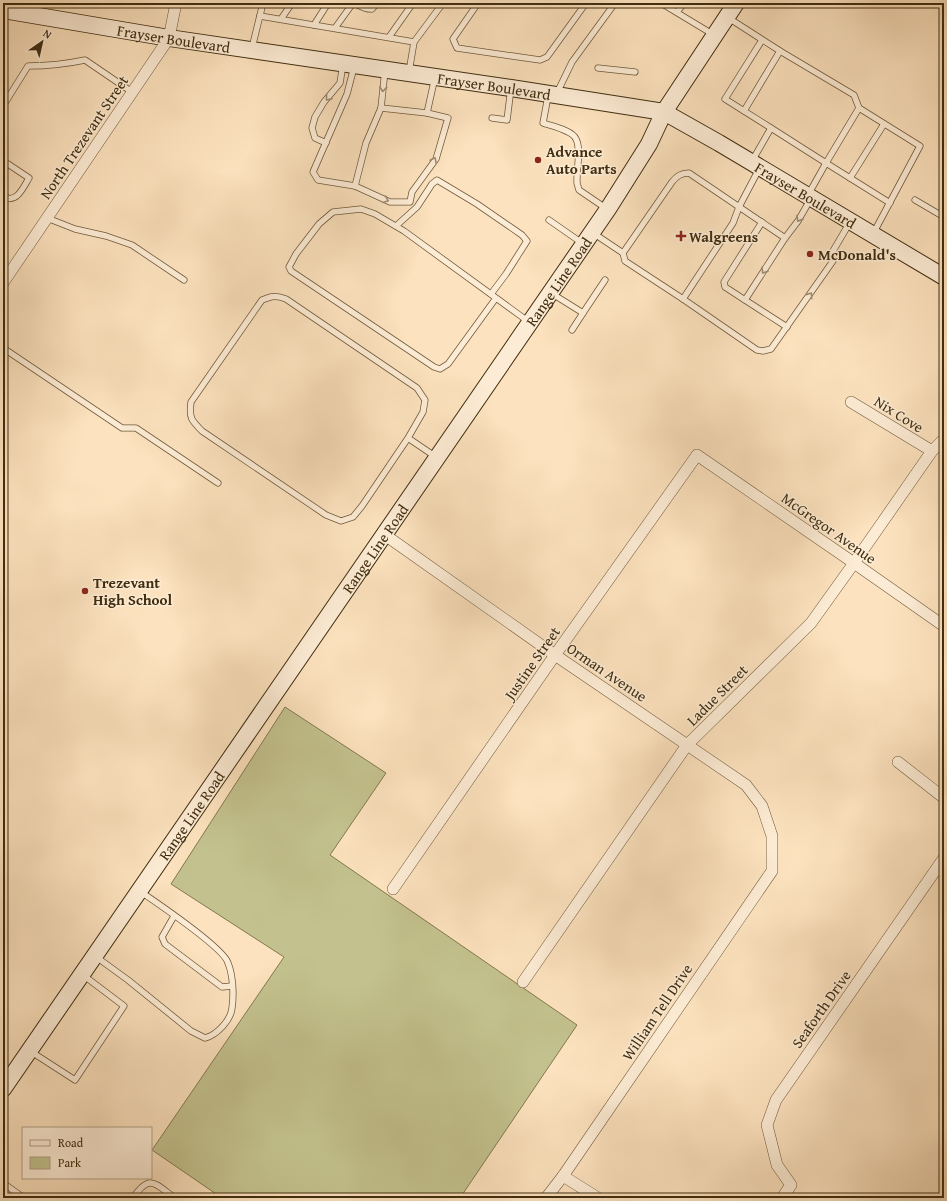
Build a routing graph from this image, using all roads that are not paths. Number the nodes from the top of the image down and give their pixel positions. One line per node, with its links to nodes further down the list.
1 (176, 3): 24 (street, North Trezevant Street)
2 (263, 3): 17 (lane)
3 (292, 3): 19 (lane)
4 (328, 3): 20 (lane)
5 (354, 3): 6 (lane); 21 (lane)
6 (377, 3)
7 (413, 3): 23 (lane)
8 (443, 3): 26 (lane)
9 (478, 3): 10 (lane)
10 (586, 3)
11 (615, 3): 37 (lane)
12 (661, 3): 16 (lane)
13 (684, 3): 16 (lane)
14 (736, 3): 18 (main road, Range Line Road)
15 (3, 10): 24 (main road, Frayser Boulevard)
16 (677, 12): 22 (lane)
17 (260, 16): 19 (lane); 27 (lane)
18 (727, 17): 22 (main road, Range Line Road); 25 (lane)
19 (281, 19): 20 (lane)
20 (314, 25): 21 (lane)
21 (335, 28): 23 (lane)
22 (715, 35): 42 (main road, Range Line Road)
23 (389, 37): 26 (lane)
24 (169, 38): 27 (main road, Frayser Boulevard); 36 (street, North Trezevant Street)
25 (762, 40): 28 (lane); 41 (lane)
26 (414, 42): 33 (lane)
27 (251, 50): 29 (main road, Frayser Boulevard)
28 (780, 51): 40 (lane); 41 (lane)
29 (349, 64): 31 (main road, Frayser Boulevard); 47 (lane); 47 (lane, one-way to 47)
30 (598, 68): 32 (lane)
31 (385, 70): 33 (main road, Frayser Boulevard); 39 (lane, one-way to 39)
32 (635, 72)
33 (409, 73): 34 (main road, Frayser Boulevard)
34 (435, 77): 35 (main road, Frayser Boulevard); 43 (lane)
35 (511, 88): 37 (main road, Frayser Boulevard); 44 (lane)
36 (132, 92): 38 (lane); 60 (street, North Trezevant Street)
37 (552, 94): 42 (main road, Frayser Boulevard); 58 (lane)
38 (3, 106)
39 (381, 108): 43 (lane); 52 (lane)
40 (859, 108): 45 (lane); 48 (lane)
41 (744, 111): 46 (lane)
42 (664, 112): 50 (main road, Frayser Boulevard); 58 (main road, Range Line Road)
43 (428, 114): 52 (lane, one-way to 43)
44 (492, 118)
45 (884, 124): 51 (lane); 56 (lane)
46 (771, 128): 48 (lane); 50 (lane)
47 (326, 143): 52 (lane)
48 (826, 163): 51 (lane); 54 (lane)
49 (8, 164): 53 (lane)
50 (756, 165): 54 (main road, Frayser Boulevard); 57 (lane)
51 (850, 178): 56 (lane)
52 (354, 186)
53 (3, 196)
54 (810, 197): 62 (main road, Frayser Boulevard); 67 (lane, one-way to 67)
55 (915, 200): 59 (lane)
56 (890, 203): 65 (lane)
57 (739, 207): 63 (lane); 68 (lane); 75 (lane)
58 (608, 210): 66 (main road, Range Line Road)
59 (944, 217)
60 (47, 218): 70 (lane); 72 (street, North Trezevant Street)
61 (549, 220): 66 (lane)
62 (850, 221): 65 (main road, Frayser Boulevard); 79 (lane, one-way to 62)
63 (762, 222): 67 (lane); 76 (lane)
64 (396, 226): 74 (lane); 74 (lane); 74 (lane)
65 (872, 235): 69 (main road, Frayser Boulevard)
66 (588, 238): 68 (lane); 73 (main road, Range Line Road)
67 (785, 238): 76 (lane, one-way to 76)
68 (623, 253): 75 (lane)
69 (941, 273)
70 (184, 280)
71 (605, 280): 77 (lane)
72 (3, 283)
73 (551, 293): 77 (lane); 78 (main road, Range Line Road)
74 (494, 296): 78 (lane)
75 (683, 299): 79 (lane)
76 (745, 300): 79 (lane)
77 (583, 313): 80 (lane)
78 (530, 323): 87 (main road, Range Line Road)
79 (787, 327)
80 (572, 330)
81 (3, 348): 88 (lane)
82 (851, 402): 85 (street, Nix Cove)
83 (408, 438): 83 (lane); 87 (lane)
84 (944, 439): 85 (street, Ladue Street)
85 (932, 451): 90 (street, Ladue Street)
86 (696, 455): 90 (street, McGregor Avenue); 92 (street, Justine Street)
87 (438, 458): 89 (main road, Range Line Road)
88 (218, 483)
89 (385, 535): 92 (street, Orman Avenue); 99 (main road, Range Line Road)
90 (854, 563): 91 (street, McGregor Avenue); 93 (street, Ladue Street)
91 (944, 626)
92 (555, 655): 93 (street, Orman Avenue); 98 (street, Justine Street)
93 (688, 745): 96 (street, Orman Avenue); 103 (street, Ladue Street)
94 (898, 762): 95 (street)
95 (944, 798)
96 (772, 836): 107 (street, William Tell Drive)
97 (944, 858): 114 (street, Seaforth Drive)
98 (393, 889)
99 (140, 891): 100 (lane); 101 (main road, Range Line Road)
100 (174, 916): 104 (lane); 104 (lane)
101 (95, 955): 102 (main road, Range Line Road); 104 (lane)
102 (82, 974): 105 (main road, Range Line Road); 105 (lane)
103 (523, 982)
104 (232, 986)
105 (30, 1050): 106 (main road, Range Line Road)
106 (3, 1089)
107 (563, 1176): 112 (street, William Tell Drive); 113 (street)
108 (3, 1183): 109 (lane)
109 (24, 1198)
110 (133, 1198): 111 (lane)
111 (175, 1198)
112 (546, 1198)
113 (598, 1198)
114 (782, 1198)

